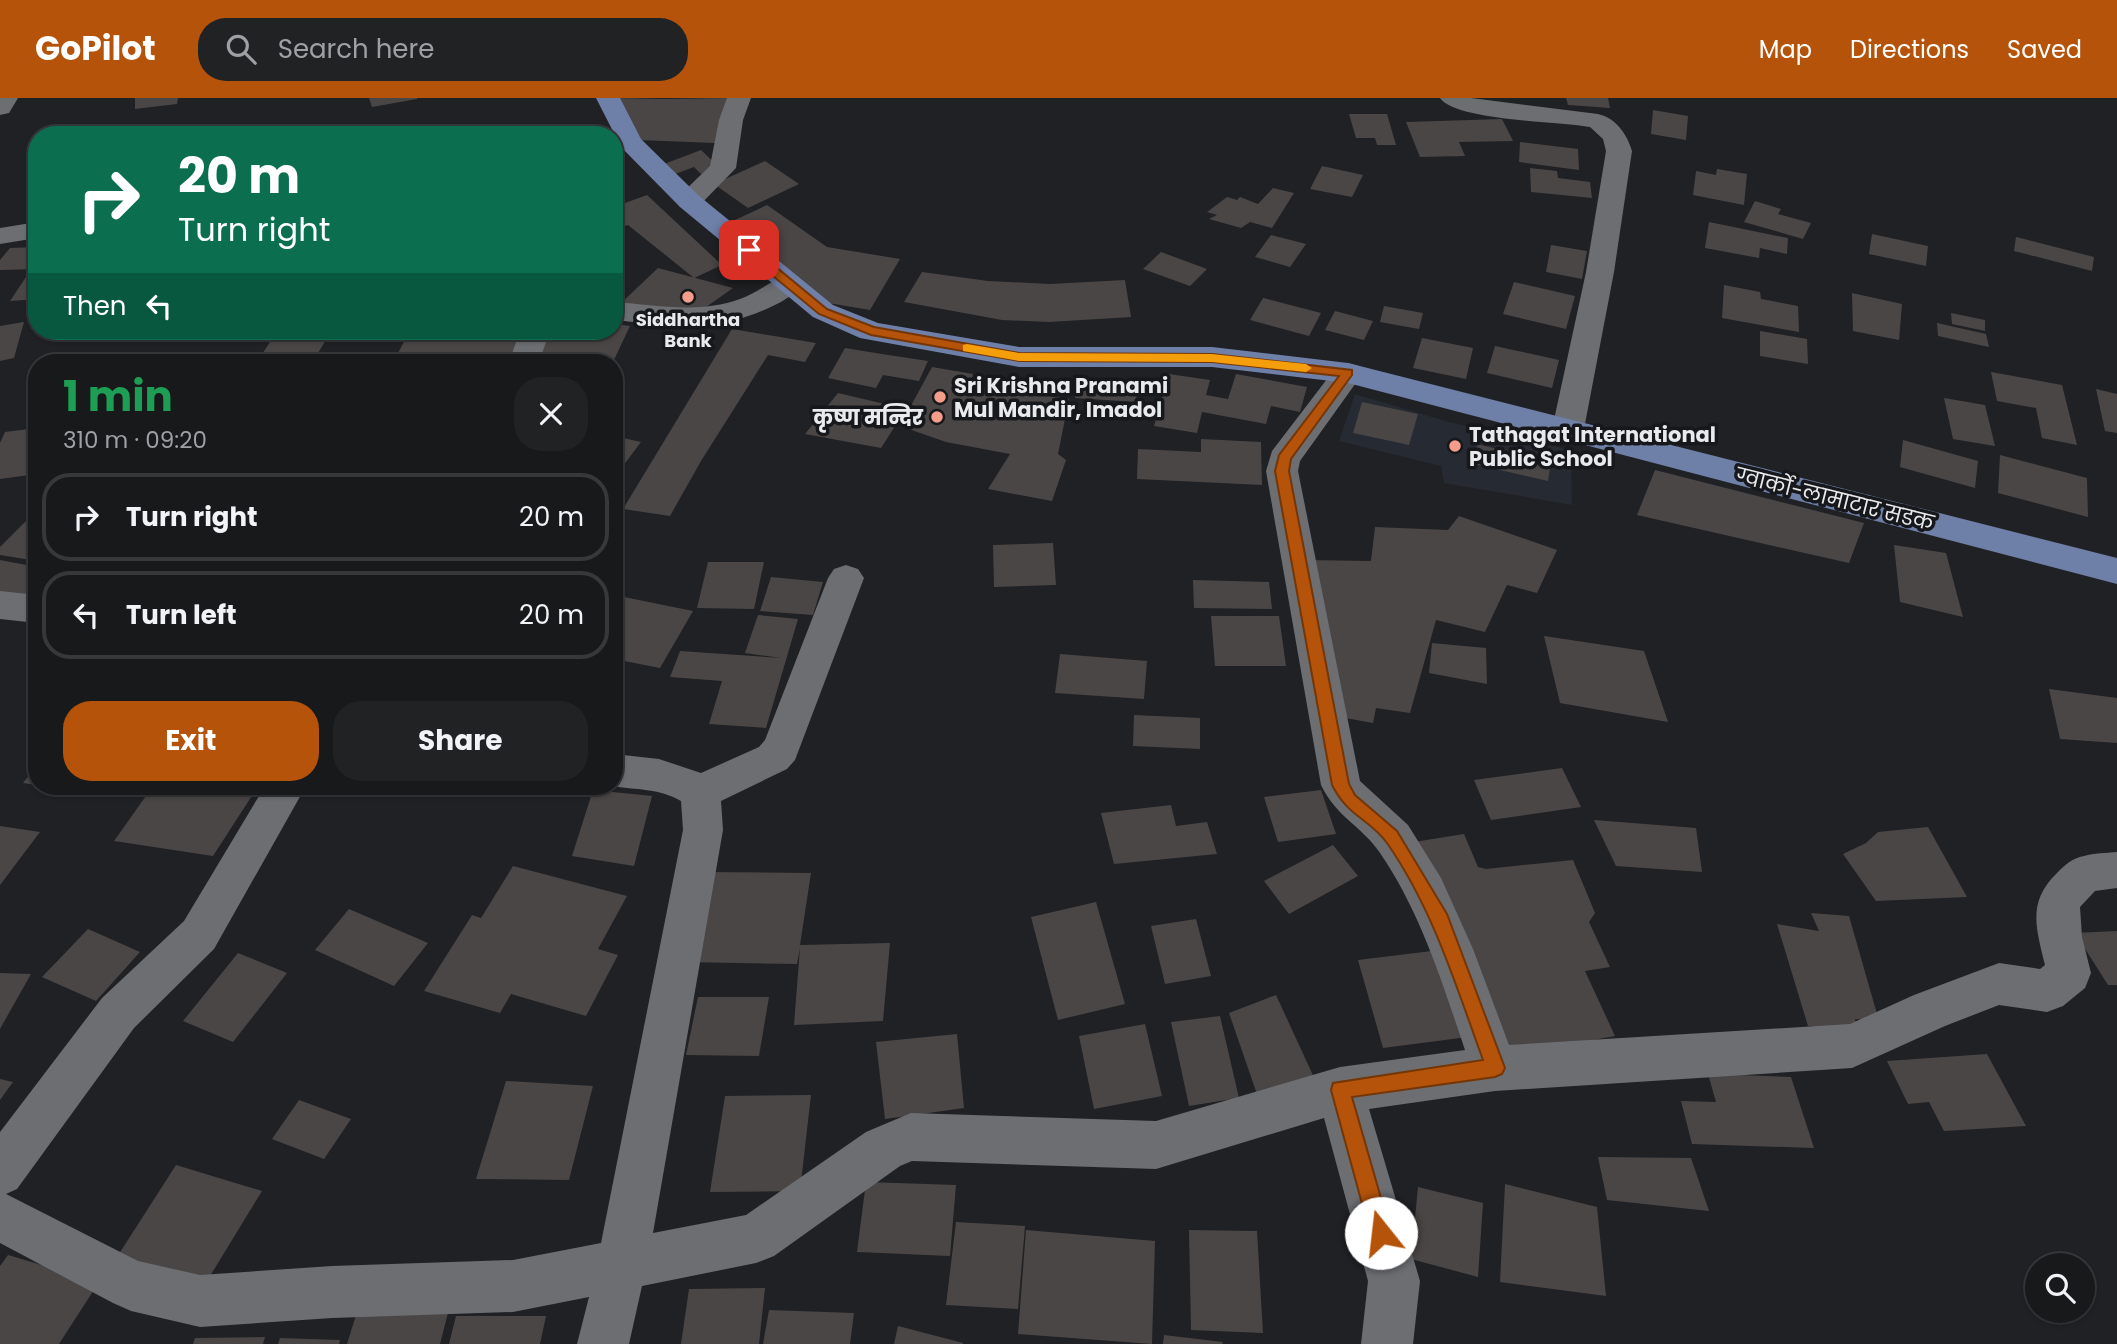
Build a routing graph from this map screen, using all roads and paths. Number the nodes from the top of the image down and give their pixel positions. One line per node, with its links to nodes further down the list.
1 (6, 98): 5 (street)
2 (608, 98): 6 (main road, ग्वार्को-लामाटार सडक)
3 (739, 98): 8 (street)
4 (1452, 98): 14 (street)
5 (0, 108)
6 (622, 126)
7 (623, 128): 8 (main road, ग्वार्को-लामाटार सडक)
8 (689, 201): 11 (main road, ग्वार्को-लामाटार सडक)
9 (28, 231): 10 (street)
10 (0, 236)
11 (789, 284): 12 (street); 13 (main road, ग्वार्को-लामाटार सडक)
12 (623, 312)
13 (1348, 373): 14 (main road, ग्वार्को-लामाटार सडक); 23 (street)
14 (1568, 429): 15 (main road, ग्वार्को-लामाटार सडक)
15 (2117, 571)
16 (846, 578): 20 (street)
17 (0, 605): 18 (street)
18 (28, 608)
19 (623, 771): 20 (street)
20 (700, 792): 27 (street)
21 (281, 795): 25 (street)
22 (2117, 870): 23 (street)
23 (1495, 1068): 24 (street)
24 (1340, 1090): 27 (street); 29 (street)
25 (0, 1172)
26 (0, 1216): 27 (street)
27 (622, 1264): 28 (street)
28 (603, 1344)
29 (1387, 1344)

